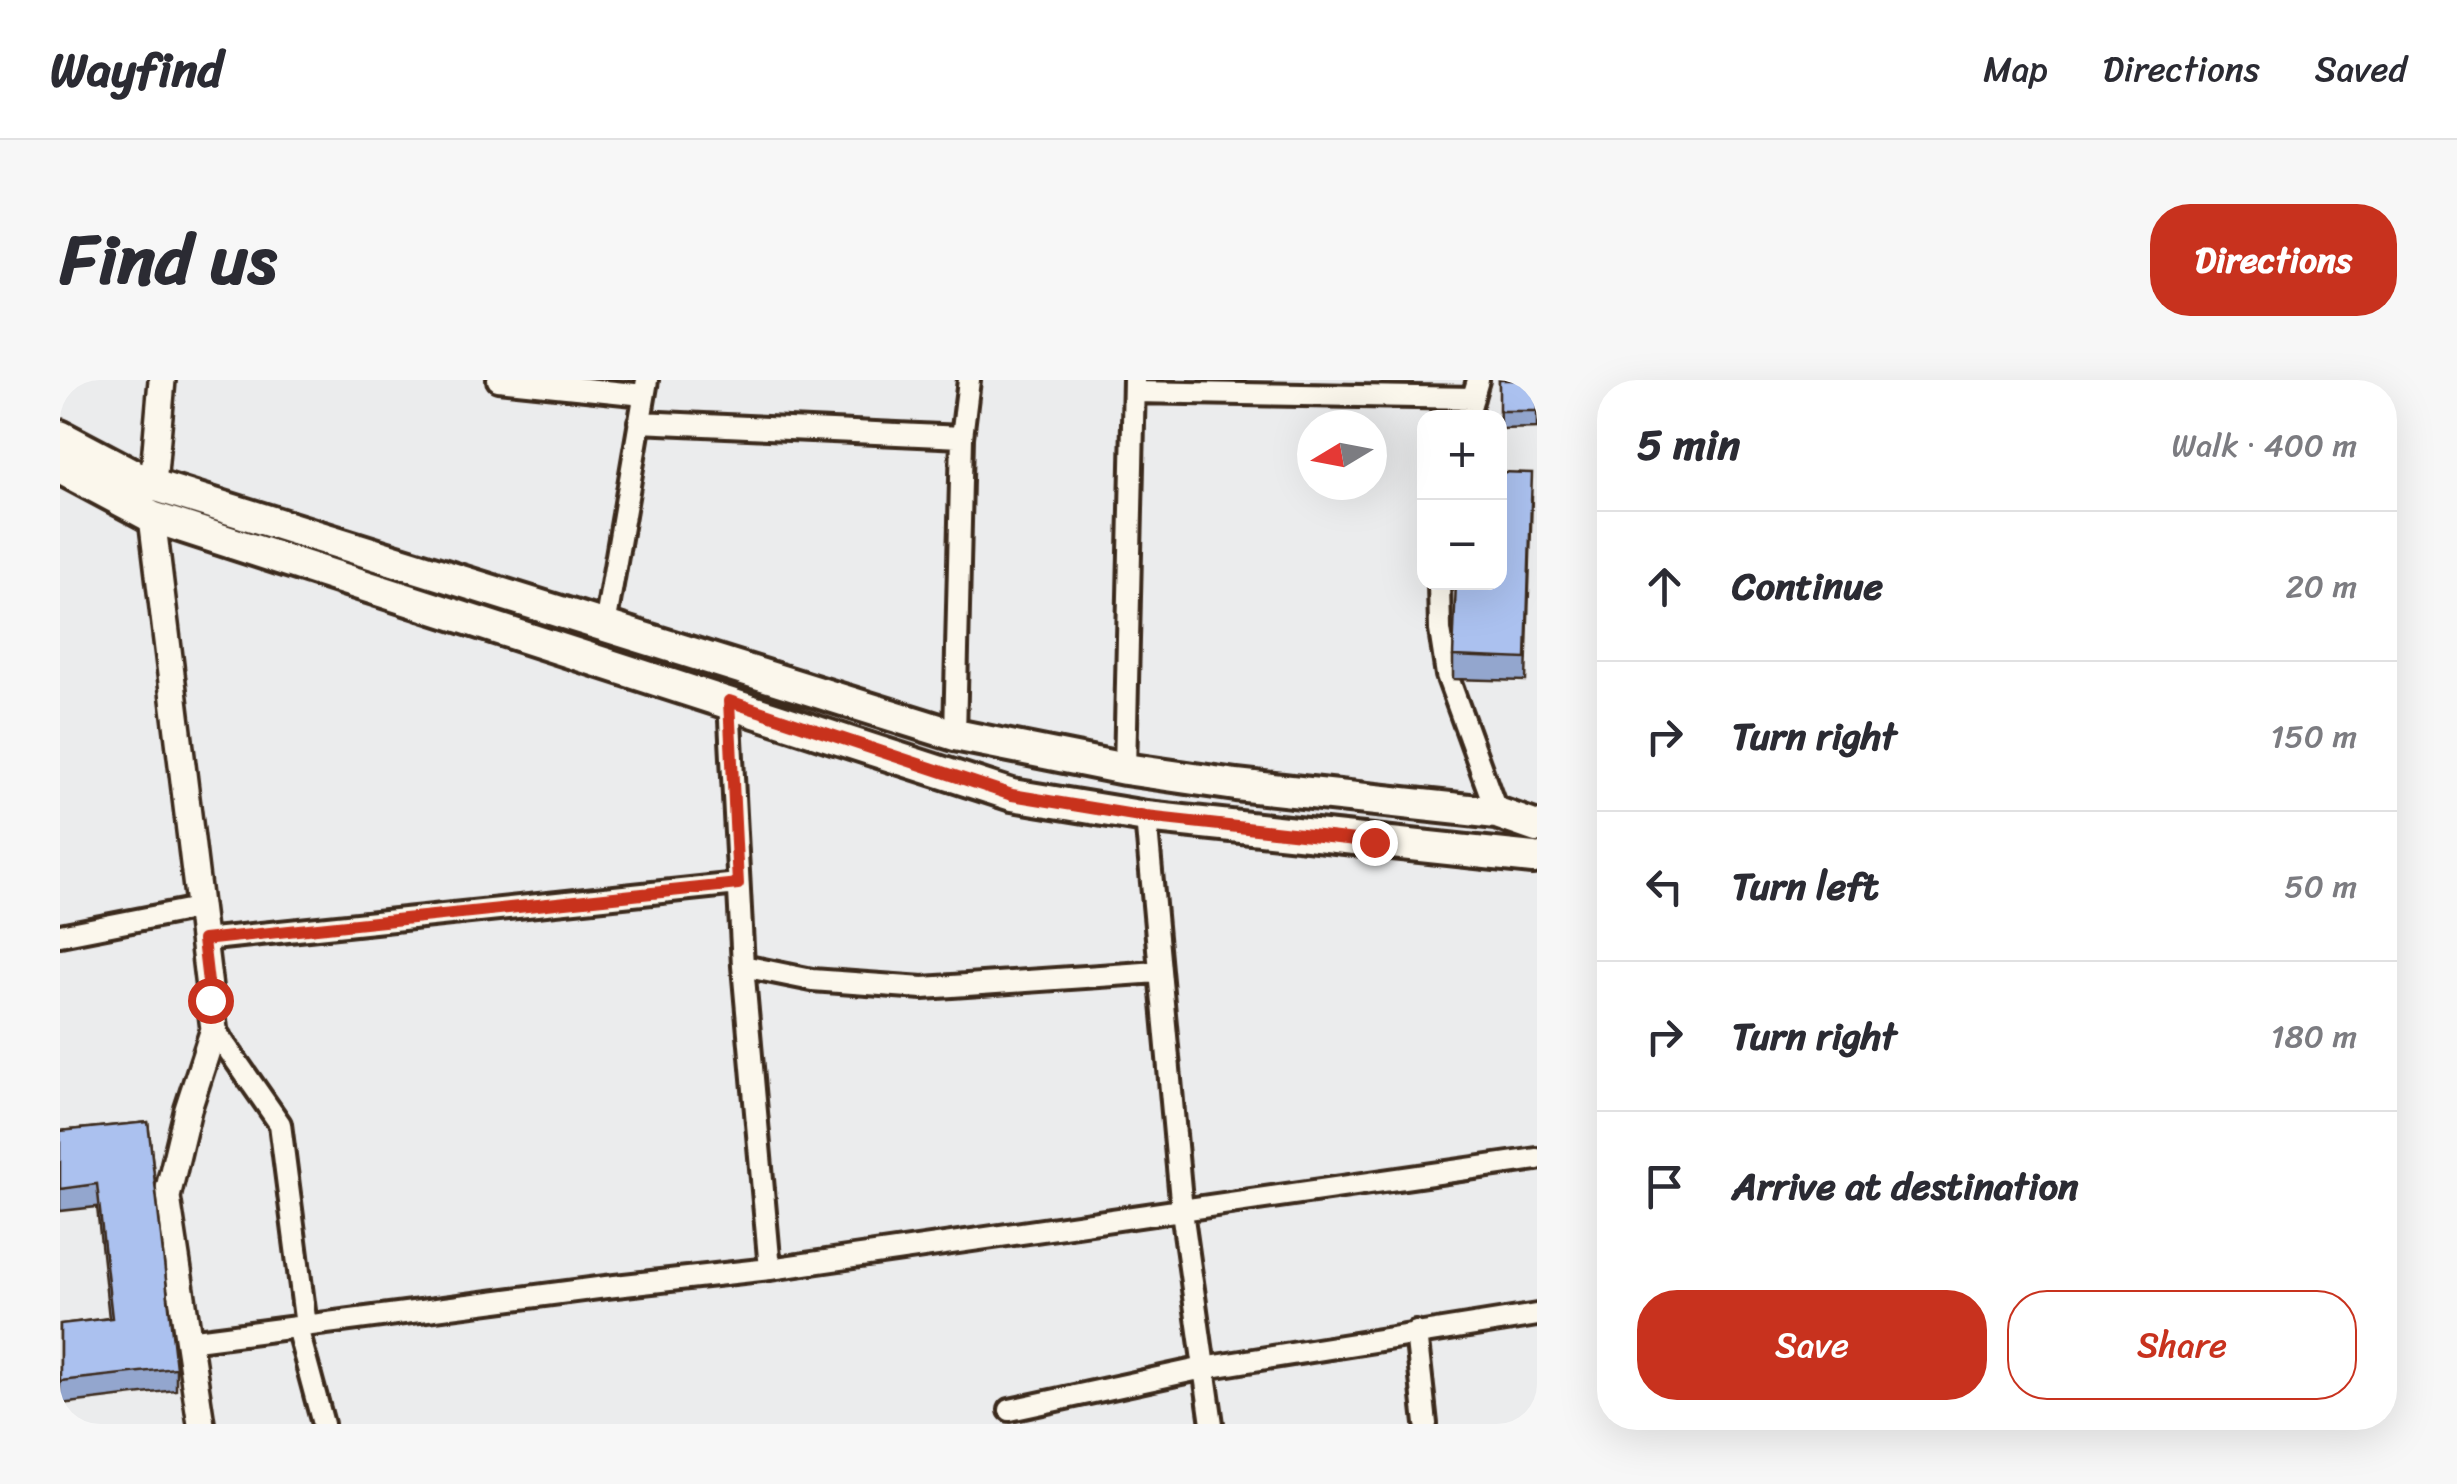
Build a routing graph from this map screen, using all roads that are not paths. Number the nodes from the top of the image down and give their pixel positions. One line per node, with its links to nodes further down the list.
1 (162, 380): 11 (street)
2 (498, 380): 5 (street)
3 (968, 380): 9 (street)
4 (1134, 386): 6 (street); 17 (street)
5 (645, 388): 7 (street)
6 (1473, 398)
7 (640, 422): 9 (street); 14 (street)
8 (60, 436): 11 (main road)
9 (962, 436): 16 (street)
10 (60, 468): 12 (main road)
11 (153, 485): 14 (main road)
12 (152, 517): 15 (main road); 22 (street)
13 (1440, 590): 18 (street)
14 (605, 626): 16 (main road)
15 (729, 701): 19 (main road); 21 (street)
16 (955, 734): 17 (main road)
17 (1125, 769): 18 (main road)
18 (1497, 812): 20 (main road)
19 (1146, 817): 20 (main road); 26 (street)
20 (1536, 844)
21 (738, 884): 24 (street); 25 (street)
22 (198, 908): 23 (street); 24 (street)
23 (60, 935)
24 (203, 940): 27 (street)
25 (743, 966): 26 (street); 30 (street)
26 (1158, 972): 29 (street)
27 (214, 1030): 32 (street); 34 (street)
28 (1537, 1159): 29 (street)
29 (1182, 1211): 30 (street); 35 (street)
30 (770, 1269): 32 (street)
31 (1537, 1315): 33 (street)
32 (302, 1326): 34 (street); 38 (street)
33 (1416, 1332): 35 (street); 40 (street)
34 (188, 1341): 37 (street)
35 (1204, 1368): 36 (street); 39 (street)
36 (1010, 1410)
37 (201, 1424)
38 (322, 1424)
39 (1212, 1424)
40 (1426, 1424)

